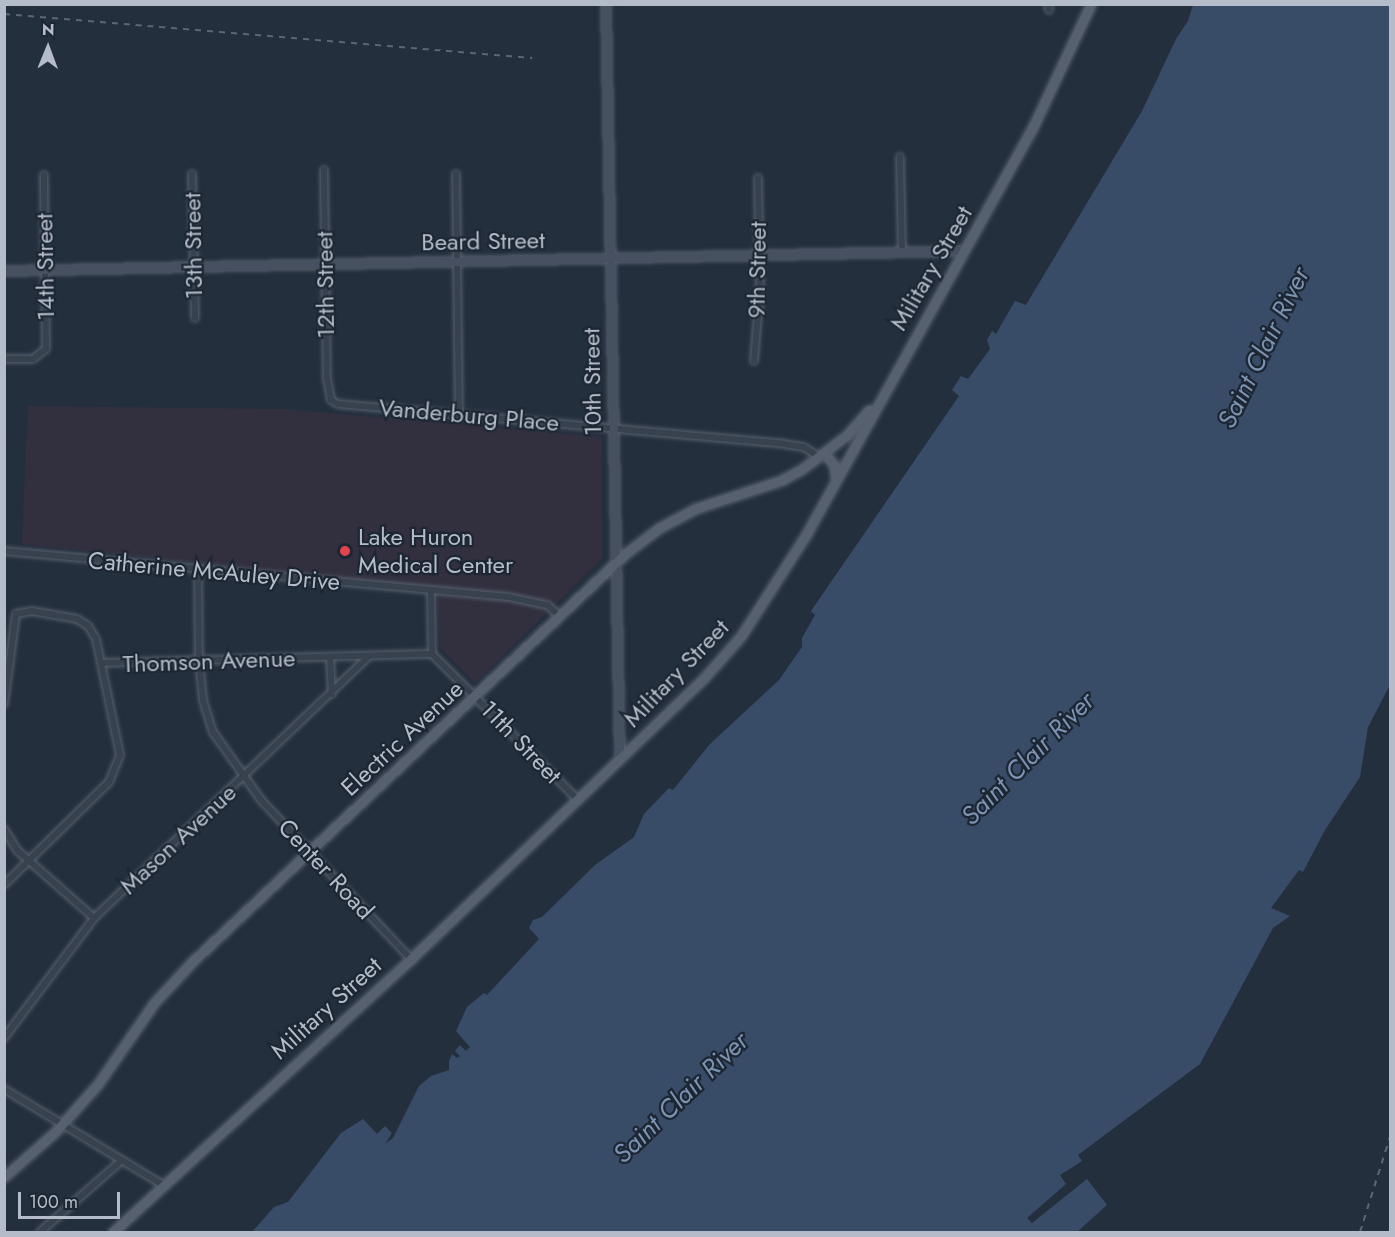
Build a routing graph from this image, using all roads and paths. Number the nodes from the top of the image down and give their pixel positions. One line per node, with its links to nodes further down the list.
1 (606, 4): 12 (street, 10th Street)
2 (1091, 4): 10 (main road, Military Street)
3 (900, 157): 9 (street)
4 (324, 170): 14 (street, 12th Street)
5 (192, 174): 15 (street, 13th Street)
6 (456, 174): 13 (street)
7 (44, 175): 16 (street, 14th Street)
8 (758, 177): 11 (street, 9th Street)
9 (902, 251): 10 (street, Beard Street); 11 (street, Beard Street)
10 (963, 251): 21 (main road, Military Street)
11 (760, 254): 12 (street, Beard Street); 20 (street, 9th Street)
12 (610, 257): 13 (street, Beard Street); 24 (street, 10th Street)
13 (457, 261): 14 (street, Beard Street); 23 (street)
14 (325, 264): 15 (street, Beard Street); 22 (street, 12th Street)
15 (193, 267): 16 (street, Beard Street); 18 (street, 13th Street)
16 (45, 270): 17 (street, Beard Street); 19 (street, 14th Street)
17 (4, 271)
18 (195, 318)
19 (4, 359)
20 (754, 362)
21 (881, 397): 25 (main road, Electric Avenue); 26 (main road, Military Street)
22 (331, 400): 23 (street, Vanderburg Place)
23 (459, 414): 24 (street, Vanderburg Place)
24 (612, 428): 25 (street, Vanderburg Place); 28 (street, 10th Street)
25 (822, 456): 26 (main road); 28 (main road, Electric Avenue)
26 (836, 482): 40 (main road, Military Street)
27 (4, 551): 29 (street, Catherine McAuley Drive)
28 (615, 564): 31 (main road, Electric Avenue); 40 (street, 10th Street)
29 (198, 567): 30 (street, Catherine McAuley Drive); 35 (street)
30 (431, 590): 31 (street, Catherine McAuley Drive); 32 (street)
31 (561, 617): 38 (main road, Electric Avenue)
32 (432, 654): 33 (street, Thomson Avenue); 38 (street, 11th Street)
33 (369, 656): 34 (street, Thomson Avenue); 37 (street, Mason Avenue)
34 (330, 657): 35 (street, Thomson Avenue); 37 (street)
35 (199, 660): 36 (street, Thomson Avenue); 41 (street)
36 (101, 663): 39 (street, Thomson Avenue); 45 (street)
37 (332, 694): 41 (street, Mason Avenue)
38 (476, 695): 42 (street, 11th Street); 44 (main road, Electric Avenue)
39 (4, 704)
40 (620, 758): 42 (main road, Military Street)
41 (245, 777): 44 (street, Center Road); 47 (street, Mason Avenue)
42 (577, 799): 48 (main road, Military Street)
43 (4, 829): 45 (street)
44 (311, 851): 48 (street, Center Road); 51 (main road, Electric Avenue)
45 (28, 858): 46 (street); 47 (street)
46 (4, 885)
47 (94, 918): 49 (street, Mason Avenue)
48 (411, 959): 54 (main road, Military Street)
49 (4, 1038)
50 (4, 1089): 51 (street)
51 (62, 1124): 52 (street); 53 (main road, Electric Avenue)
52 (121, 1161): 54 (street); 55 (street)
53 (4, 1177)
54 (163, 1185): 56 (main road, Military Street)
55 (40, 1233)
56 (113, 1233)

